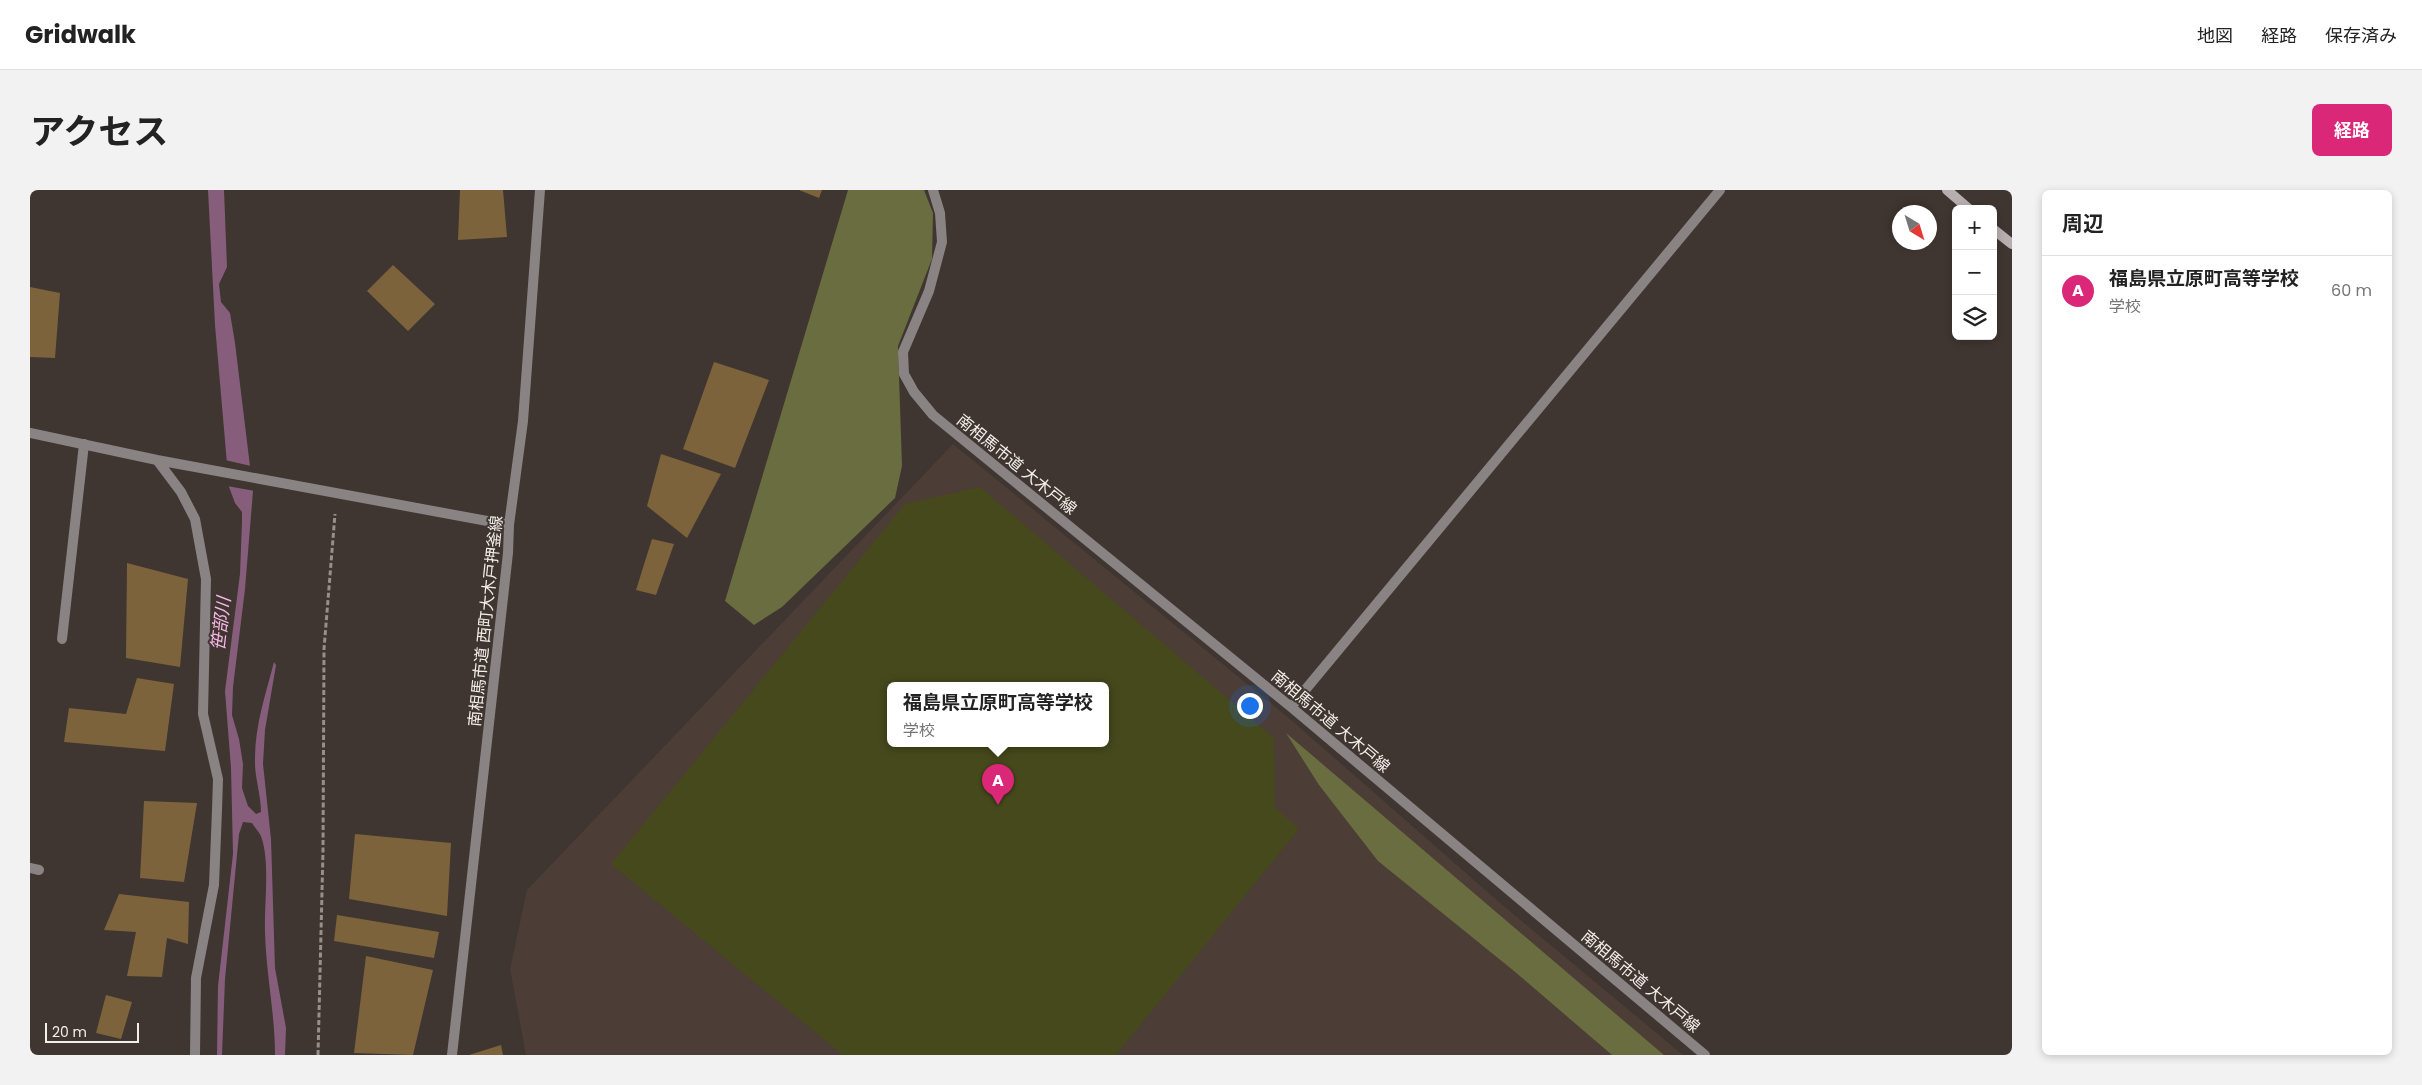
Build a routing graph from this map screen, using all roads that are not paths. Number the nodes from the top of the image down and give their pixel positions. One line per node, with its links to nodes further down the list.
1 (540, 190): 11 (street, 南相馬市道 西町大木戸押釜線)
2 (933, 190): 13 (street, 南相馬市道 大木戸線)
3 (1720, 190): 13 (street)
4 (1947, 190): 5 (street)
5 (1964, 205)
6 (1997, 232): 7 (street)
7 (2012, 244)
8 (30, 433): 9 (street)
9 (84, 444): 10 (street); 12 (street)
10 (157, 460): 11 (street); 14 (street)
11 (509, 525): 15 (street, 南相馬市道 西町大木戸押釜線)
12 (62, 639)
13 (1291, 707): 16 (street, 南相馬市道 大木戸線)
14 (195, 1055)
15 (452, 1055)
16 (1705, 1055)

